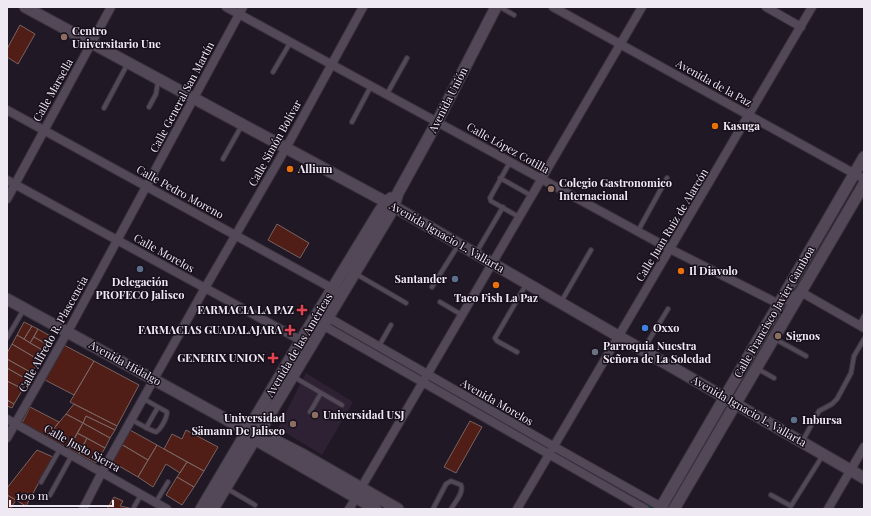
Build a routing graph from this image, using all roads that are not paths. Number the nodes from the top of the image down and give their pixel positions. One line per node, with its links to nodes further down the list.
1 (25, 7): 15 (main road, Avenida Ignacio L. Vallarta)
2 (111, 7): 15 (street, Calle Marsella)
3 (226, 7): 11 (street, Calle López Cotilla)
4 (363, 7): 19 (street, Calle Simón Bolívar)
5 (496, 7): 30 (main road, Avenida Unión)
6 (500, 7): 12 (lane)
7 (553, 7): 16 (street, Avenida de la Paz)
8 (642, 7): 16 (street)
9 (766, 7): 13 (street)
10 (812, 7): 13 (street, Calle Juan Ruiz de Alarcón)
11 (241, 10): 14 (street, Calle López Cotilla); 24 (street, Calle General San Martín)
12 (514, 15)
13 (801, 27): 28 (street, Calle Juan Ruiz de Alarcón)
14 (291, 42): 19 (street, Calle López Cotilla); 20 (lane)
15 (91, 43): 18 (main road, Avenida Ignacio L. Vallarta); 32 (street, Calle Marsella)
16 (620, 44): 28 (street, Avenida de la Paz); 40 (street)
17 (407, 58): 23 (lane)
18 (128, 63): 21 (main road, Avenida Ignacio L. Vallarta); 26 (lane)
19 (331, 64): 22 (street, Calle López Cotilla); 33 (street, Calle Simón Bolívar)
20 (273, 72)
21 (158, 79): 24 (main road, Avenida Ignacio L. Vallarta); 25 (lane)
22 (371, 86): 23 (street, Calle López Cotilla); 29 (lane)
23 (387, 95): 30 (street, Calle López Cotilla)
24 (194, 98): 31 (main road, Avenida Ignacio L. Vallarta); 44 (street, Calle General San Martín)
25 (149, 107)
26 (104, 108)
27 (7, 110): 32 (street, Calle Pedro Moreno)
28 (750, 116): 37 (street, Avenida de la Paz); 54 (street, Calle Juan Ruiz de Alarcón)
29 (352, 122)
30 (437, 122): 36 (street, Calle López Cotilla); 47 (main road, Avenida Unión)
31 (242, 124): 33 (main road, Avenida Ignacio L. Vallarta); 35 (lane)
32 (44, 130): 42 (street, Calle Marsella); 44 (street, Calle Pedro Moreno)
33 (286, 148): 47 (main road, Avenida Ignacio L. Vallarta); 51 (street, Calle Simón Bolívar)
34 (864, 157): 37 (main road, Calle Francisco Javier Gamboa)
35 (223, 159)
36 (510, 162): 38 (lane); 40 (street, Calle López Cotilla)
37 (859, 176): 68 (main road, Calle Francisco Javier Gamboa)
38 (500, 178): 45 (lane); 48 (lane)
39 (667, 178): 50 (lane)
40 (542, 179): 45 (street); 50 (street, Calle López Cotilla)
41 (7, 180): 42 (street, Calle Morelos)
42 (15, 184): 46 (street, Calle Marsella); 52 (street, Calle Morelos)
43 (864, 184): 63 (main road, Calle Francisco Javier Gamboa)
44 (146, 186): 51 (street, Calle Pedro Moreno); 52 (street, Calle General San Martín)
45 (532, 196): 49 (street)
46 (7, 198)
47 (390, 204): 53 (main road, Avenida Ignacio L. Vallarta); 58 (main road, Avenida de las Américas); 62 (main road, Avenida de las Américas)
48 (503, 207): 49 (lane); 56 (lane)
49 (520, 217): 57 (street)
50 (638, 231): 54 (street, Calle López Cotilla)
51 (236, 235): 61 (street, Calle Simón Bolívar); 62 (street, Calle Pedro Moreno)
52 (116, 240): 61 (street, Calle Morelos); 76 (street, Calle Alfredo R. Plascencia)
53 (459, 244): 56 (main road, Avenida Ignacio L. Vallarta); 60 (lane)
54 (670, 249): 68 (street, Calle López Cotilla); 77 (street, Calle Juan Ruiz de Alarcón)
55 (591, 250): 66 (lane)
56 (475, 253): 57 (main road, Avenida Ignacio L. Vallarta)
57 (492, 263): 59 (main road, Avenida Ignacio L. Vallarta); 71 (street)
58 (354, 273): 62 (main road, Avenida de las Américas); 67 (lane)
59 (527, 283): 66 (main road, Avenida Ignacio L. Vallarta); 84 (lane)
60 (432, 287)
61 (205, 288): 81 (street, Calle Morelos); 90 (street, Calle Simón Bolívar)
62 (337, 291): 73 (main road, Avenida de las Américas)
63 (801, 292): 68 (street); 75 (street); 79 (main road, Calle Francisco Javier Gamboa)
64 (7, 299): 69 (main road, Avenida Hidalgo)
65 (440, 302): 71 (lane)
66 (560, 302): 77 (main road, Avenida Ignacio L. Vallarta)
67 (406, 303)
68 (779, 304): 92 (main road, Calle Francisco Javier Gamboa)
69 (24, 308): 76 (main road, Avenida Hidalgo); 78 (lane)
70 (668, 309): 83 (lane)
71 (462, 315): 88 (street)
72 (864, 316): 75 (lane)
73 (320, 318): 81 (main road, Avenida de las Américas); 82 (street, Avenida Morelos); 88 (street, Avenida Morelos)
74 (390, 325): 82 (lane)
75 (862, 327)
76 (67, 332): 90 (main road, Avenida Hidalgo); 100 (street, Calle Alfredo R. Plascencia)
77 (618, 336): 83 (main road, Avenida Ignacio L. Vallarta); 107 (street, Calle Juan Ruiz de Alarcón)
78 (7, 338)
79 (774, 339): 85 (lane); 86 (main road, Calle Francisco Javier Gamboa)
80 (864, 339): 104 (lane)
81 (306, 343): 87 (main road, Avenida de las Américas); 102 (main road, Avenida de las Américas)
82 (379, 346): 88 (street, Avenida Morelos)
83 (643, 350): 92 (main road, Avenida Ignacio L. Vallarta)
84 (517, 352)
85 (806, 356)
86 (756, 368): 89 (lane); 94 (main road, Calle Francisco Javier Gamboa)
87 (292, 376): 91 (lane); 102 (main road, Avenida de las Américas)
88 (425, 378): 107 (street, Avenida Morelos); 116 (street)
89 (774, 378)
90 (155, 380): 93 (street, Calle Simón Bolívar); 102 (main road, Avenida Hidalgo)
91 (321, 393): 95 (lane); 97 (lane)
92 (724, 397): 94 (main road, Avenida Ignacio L. Vallarta); 123 (main road, Calle Francisco Javier Gamboa)
93 (144, 399): 96 (lane); 99 (street, Calle Simón Bolívar)
94 (736, 404): 104 (main road, Avenida Ignacio L. Vallarta); 135 (main road, Calle Francisco Javier Gamboa)
95 (342, 405)
96 (158, 407): 101 (lane); 101 (lane)
97 (310, 412)
98 (7, 419): 100 (street, Calle Justo Sierra)
99 (132, 420): 101 (lane); 111 (street, Calle Simón Bolívar)
100 (16, 423): 103 (street, Calle Alfredo R. Plascencia); 106 (street, Calle Justo Sierra)
101 (146, 428)
102 (250, 432): 115 (main road, Avenida de las Américas); 116 (main road, Avenida Hidalgo); 126 (main road, Avenida de las Américas)
103 (7, 438)
104 (802, 442): 108 (main road, Avenida Ignacio L. Vallarta)
105 (864, 447): 110 (street)
106 (60, 448): 109 (street, Calle Justo Sierra); 113 (lane)
107 (551, 450): 123 (street, Avenida Morelos); 133 (street, Calle Juan Ruiz de Alarcón); 134 (street, Avenida Morelos)
108 (823, 454): 110 (main road, Avenida Ignacio L. Vallarta); 119 (lane)
109 (72, 455): 111 (street, Calle Justo Sierra); 118 (lane)
110 (851, 470): 112 (main road, Avenida Ignacio L. Vallarta); 136 (street)
111 (102, 472): 117 (street, Calle Justo Sierra); 124 (street, Calle Simón Bolívar)
112 (864, 478)
113 (41, 482)
114 (168, 482): 120 (lane)
115 (226, 488): 121 (lane); 127 (main road, Avenida de las Américas)
116 (359, 493): 128 (street); 129 (main road, Avenida Hidalgo); 130 (main road, Avenida Hidalgo)
117 (141, 494): 120 (street, Calle Justo Sierra); 122 (lane)
118 (50, 495)
119 (771, 496)
120 (156, 503): 125 (street, Calle Justo Sierra)
121 (255, 505)
122 (134, 507)
123 (662, 508)
124 (83, 509)
125 (167, 509)
126 (201, 509)
127 (213, 509)
128 (349, 509)
129 (376, 509)
130 (398, 509)
131 (433, 509): 132 (lane)
132 (451, 509)
133 (517, 509)
134 (645, 509)
135 (674, 509)
136 (828, 509)

